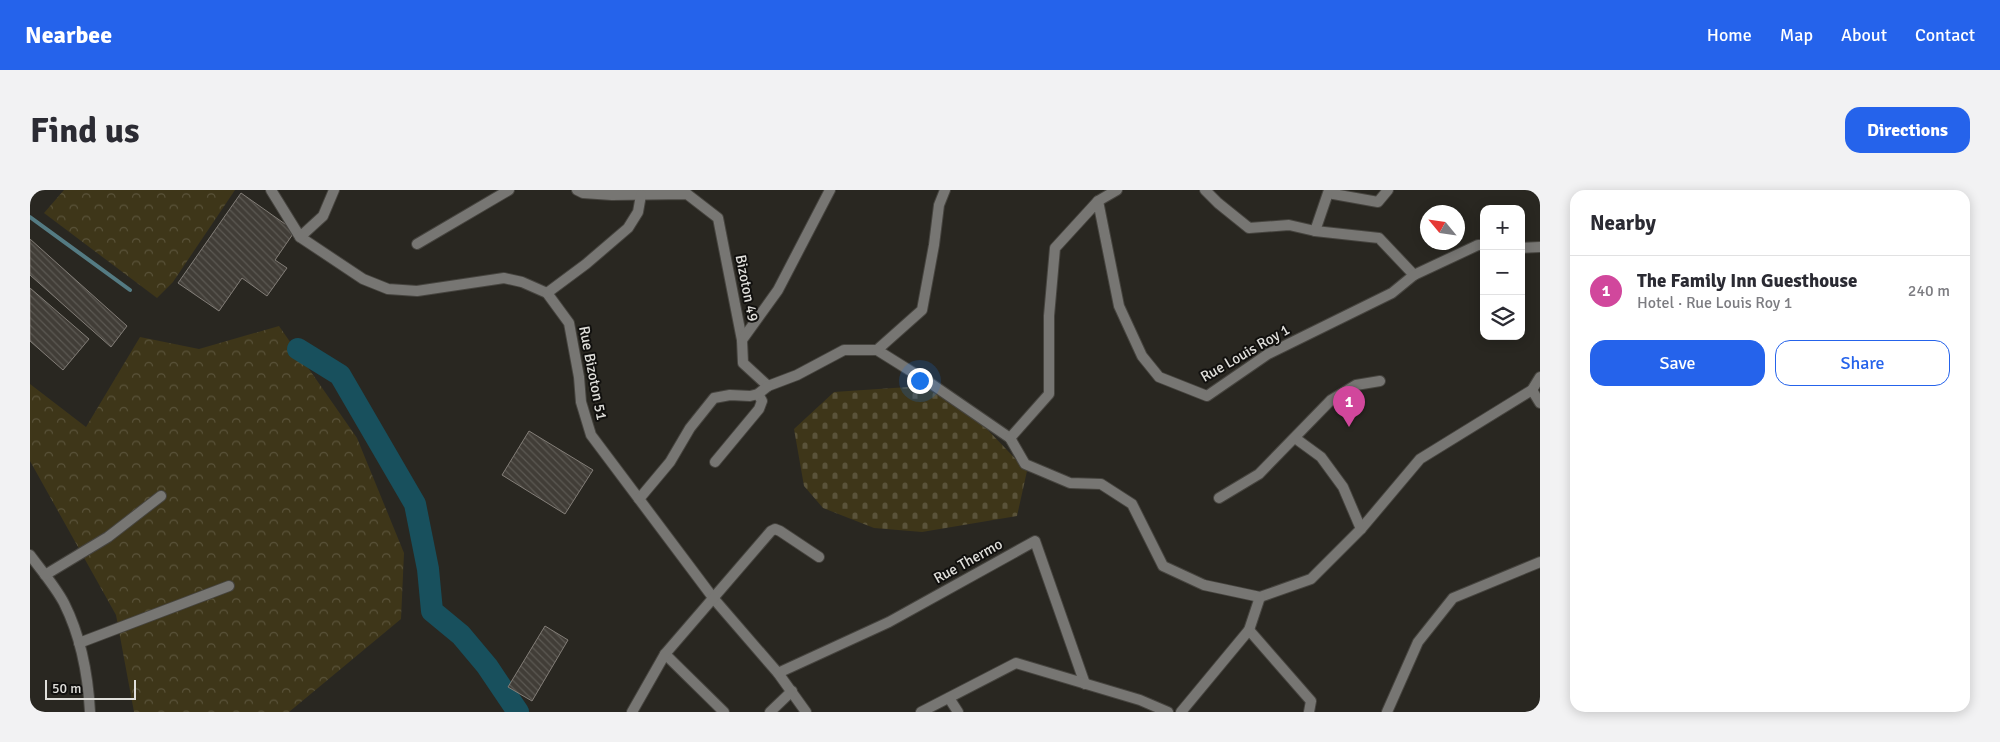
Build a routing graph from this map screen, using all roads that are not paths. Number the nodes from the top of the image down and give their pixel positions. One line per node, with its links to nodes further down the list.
1 (270, 190): 13 (street, Rue Bizoton 51)
2 (334, 190): 13 (street)
3 (508, 190): 14 (street)
4 (577, 190): 10 (street, Bizoton 49)
5 (830, 190): 20 (street)
6 (945, 190): 21 (street)
7 (1117, 190): 11 (street)
8 (1205, 190): 12 (street)
9 (1388, 190): 12 (street)
10 (641, 195): 19 (street); 20 (street, Bizoton 49)
11 (1098, 201): 18 (street, Rue Louis Roy 1); 28 (street)
12 (1315, 231): 18 (street)
13 (300, 237): 19 (street, Rue Bizoton 51)
14 (417, 244)
15 (1480, 245): 18 (street, Rue Louis Roy 1)
16 (1540, 247): 17 (street)
17 (1525, 248)
18 (1414, 275)
19 (547, 293): 33 (street, Rue Bizoton 51)
20 (742, 340): 24 (street, Bizoton 49)
21 (877, 350): 24 (street); 28 (street)
22 (1540, 377): 25 (street)
23 (1380, 380): 29 (street)
24 (768, 386): 26 (street)
25 (1532, 390): 27 (street); 34 (street)
26 (758, 394): 30 (street); 33 (street)
27 (1540, 403)
28 (1010, 438): 41 (street)
29 (1295, 438): 32 (street); 34 (street)
30 (715, 462)
31 (161, 496): 38 (street)
32 (1219, 498)
33 (639, 499): 40 (street, Rue Bizoton 51)
34 (1361, 529): 41 (street)
35 (30, 555): 38 (street)
36 (819, 557): 40 (street)
37 (1540, 562): 59 (street)
38 (45, 576): 43 (street)
39 (229, 586): 43 (street)
40 (714, 598): 44 (street); 45 (street, Rue Bizoton 51)
41 (1260, 598): 42 (street)
42 (1249, 630): 57 (street); 58 (street)
43 (79, 643): 49 (street)
44 (665, 654): 50 (street); 51 (street)
45 (778, 673): 46 (street, Rue Thermo); 47 (street, Rue Bizoton 51)
46 (1085, 684): 48 (street); 56 (street)
47 (792, 691): 52 (street); 53 (street, Rue Bizoton 51)
48 (950, 698): 54 (street); 55 (street)
49 (90, 712)
50 (632, 712)
51 (724, 712)
52 (770, 712)
53 (806, 712)
54 (922, 712)
55 (958, 712)
56 (1168, 712)
57 (1181, 712)
58 (1309, 712)
59 (1386, 712)

